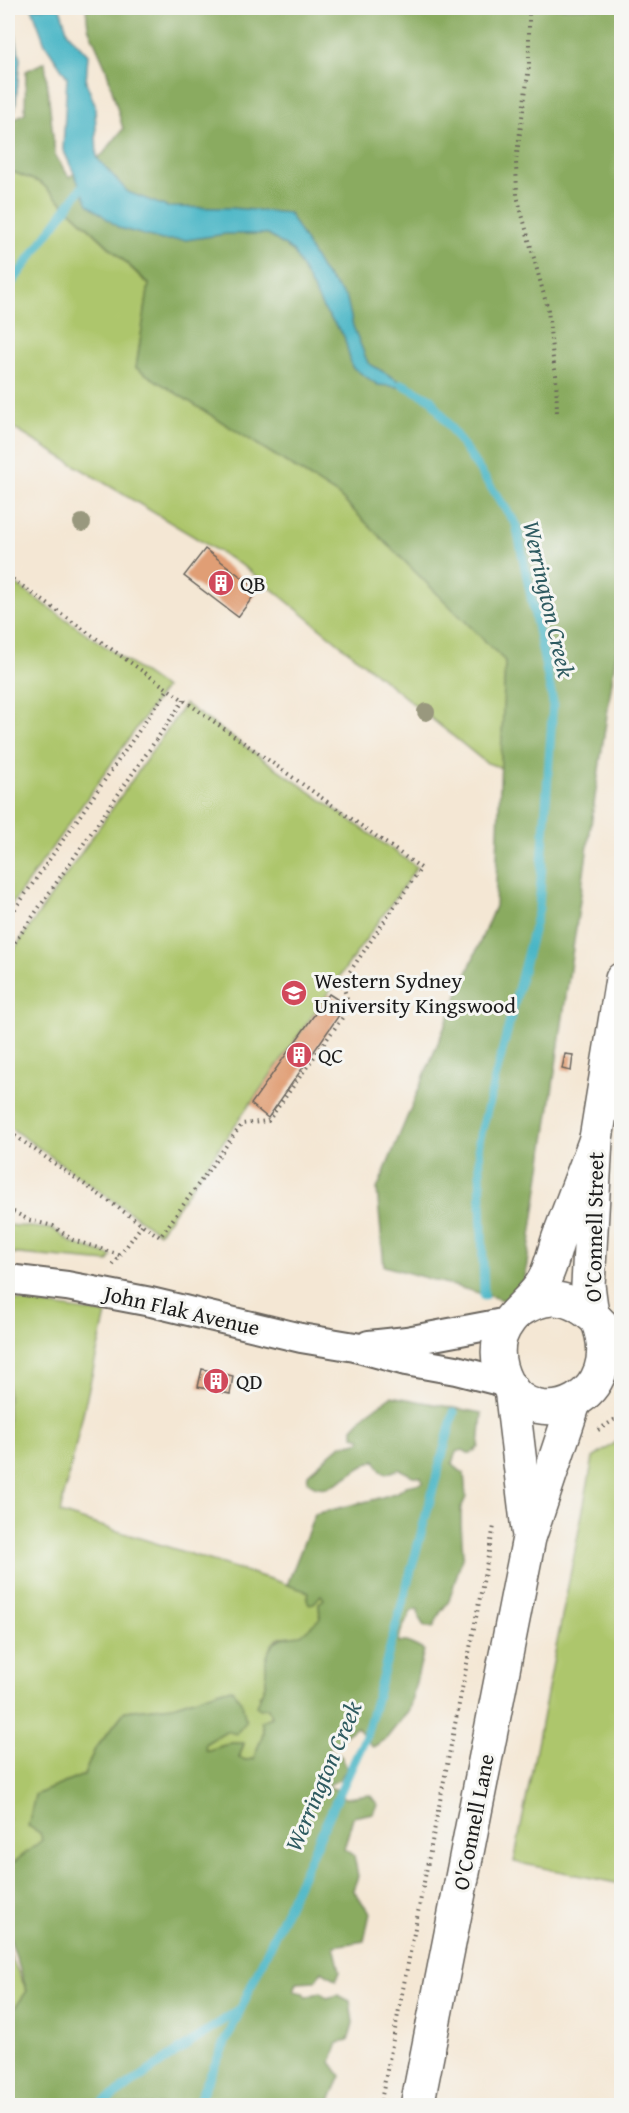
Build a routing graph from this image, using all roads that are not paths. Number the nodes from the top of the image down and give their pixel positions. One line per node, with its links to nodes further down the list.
1 (621, 979): 2 (street, O'Connell Street)
2 (596, 1139): 4 (street, O'Connell Street); 5 (street, O'Connell Street)
3 (8, 1279): 7 (street, John Flak Avenue)
4 (595, 1317): 5 (street, O'Connell Street); 6 (street, O'Connell Street); 9 (street, O'Connell Street)
5 (511, 1318): 7 (street, John Flak Avenue); 8 (street, O'Connell Street)
6 (621, 1343)
7 (355, 1347): 8 (street, John Flak Avenue)
8 (509, 1386): 9 (street); 10 (street, O'Connell Lane)
9 (595, 1397): 10 (street, O'Connell Lane)
10 (529, 1538): 11 (street, O'Connell Lane)
11 (417, 2106)

